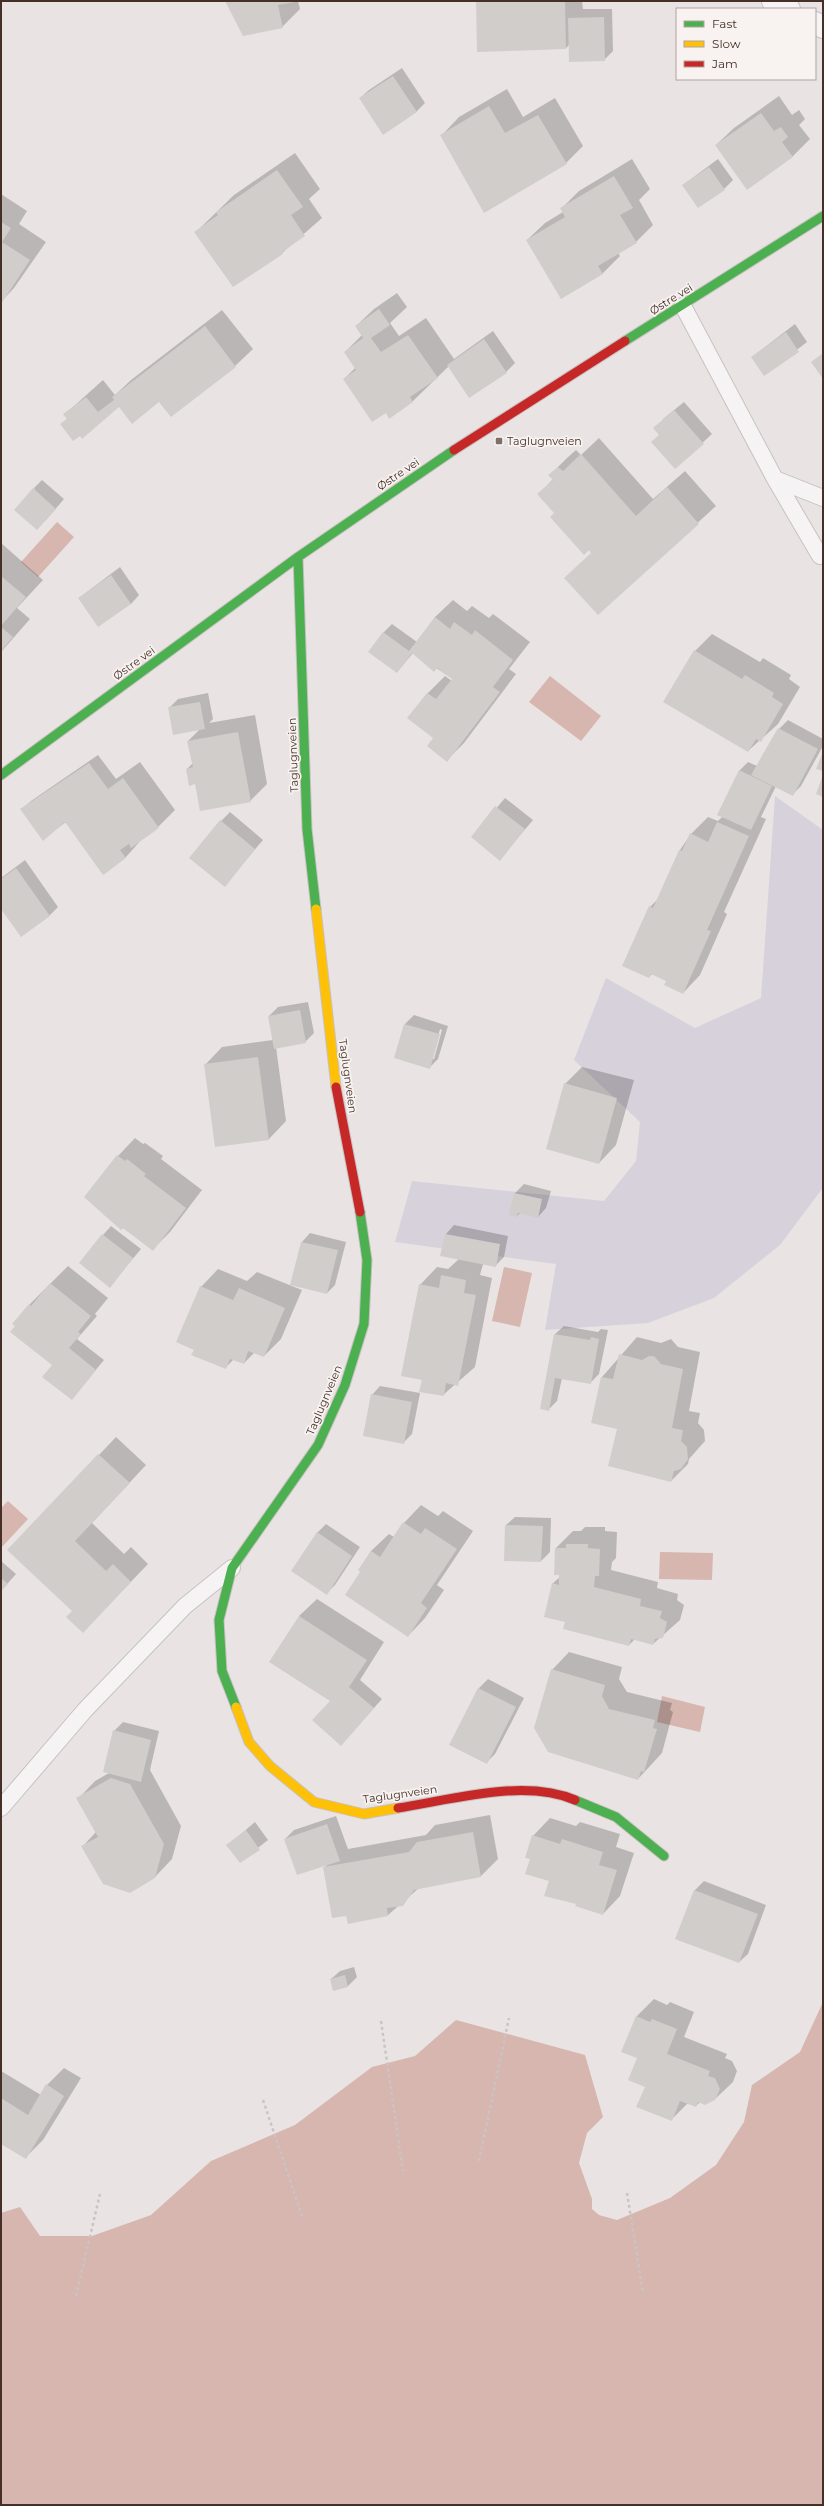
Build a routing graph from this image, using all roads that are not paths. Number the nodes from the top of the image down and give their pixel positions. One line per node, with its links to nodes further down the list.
1 (774, 1): 2 (street)
2 (787, 8)
3 (823, 216): 4 (street, Østre vei)
4 (683, 306): 5 (lane); 8 (street, Østre vei)
5 (775, 479): 6 (lane); 7 (lane)
6 (823, 498)
7 (820, 556)
8 (298, 557): 9 (street, Østre vei); 10 (street, Taglugnveien)
9 (1, 775)
10 (232, 1568): 11 (lane); 12 (street, Taglugnveien)
11 (1, 1808)
12 (664, 1856)

